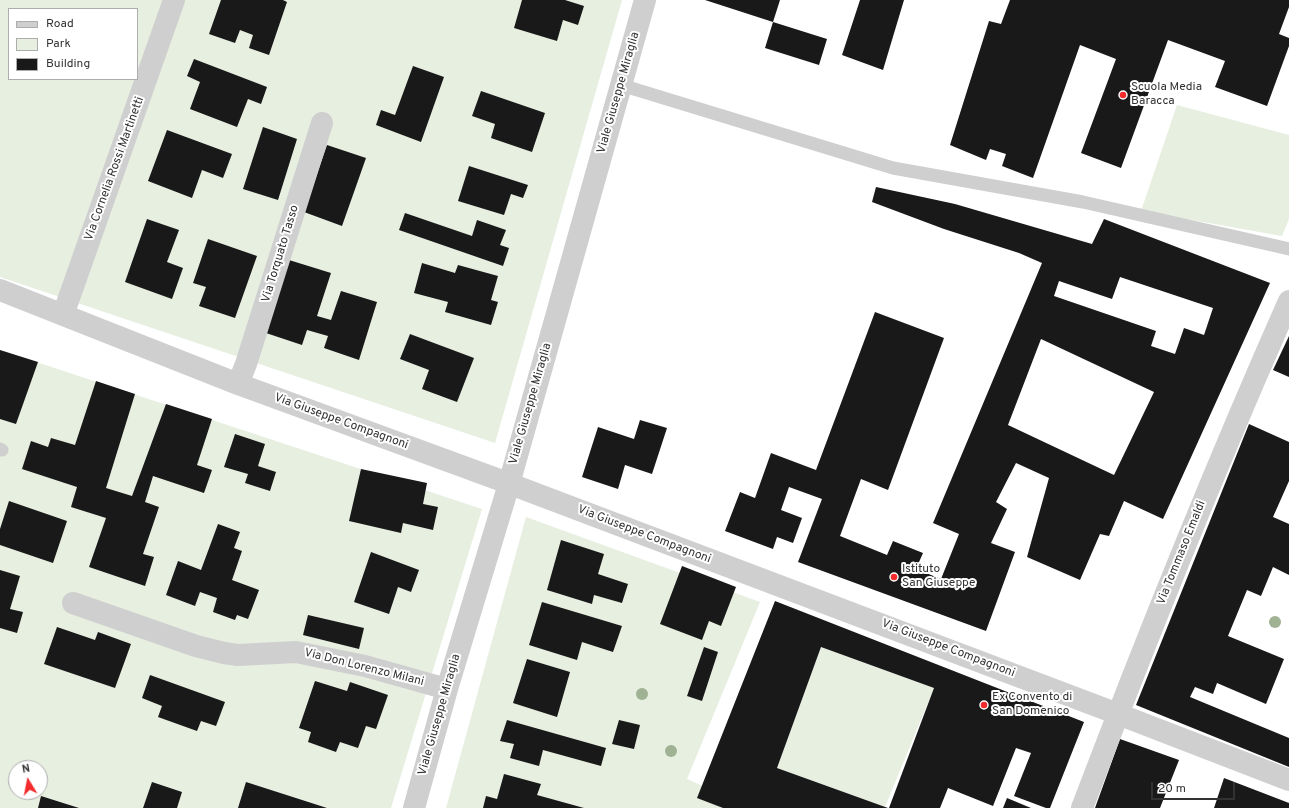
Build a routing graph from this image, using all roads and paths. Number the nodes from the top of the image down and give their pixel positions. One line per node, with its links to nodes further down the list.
1 (174, 0): 8 (street, Via Cornelia Rossi Martinetti)
2 (645, 0): 3 (street, Viale Giuseppe Miraglia)
3 (621, 85): 5 (lane); 10 (street, Viale Giuseppe Miraglia)
4 (322, 123): 9 (street, Via Torquato Tasso)
5 (1289, 249)
6 (0, 290): 8 (street, Via Giuseppe Compagnoni)
7 (1289, 301): 13 (street, Via Tommaso Emaldi)
8 (63, 315): 9 (street, Via Giuseppe Compagnoni)
9 (238, 384): 10 (street, Via Giuseppe Compagnoni)
10 (509, 484): 12 (street, Viale Giuseppe Miraglia); 13 (street, Via Giuseppe Compagnoni)
11 (73, 603): 12 (street, Via Don Lorenzo Milani)
12 (447, 689): 15 (street, Viale Giuseppe Miraglia)
13 (1118, 714): 14 (street, Via Giuseppe Compagnoni); 16 (street, Via Tommaso Emaldi)
14 (1289, 780)
15 (414, 808)
16 (1082, 808)

